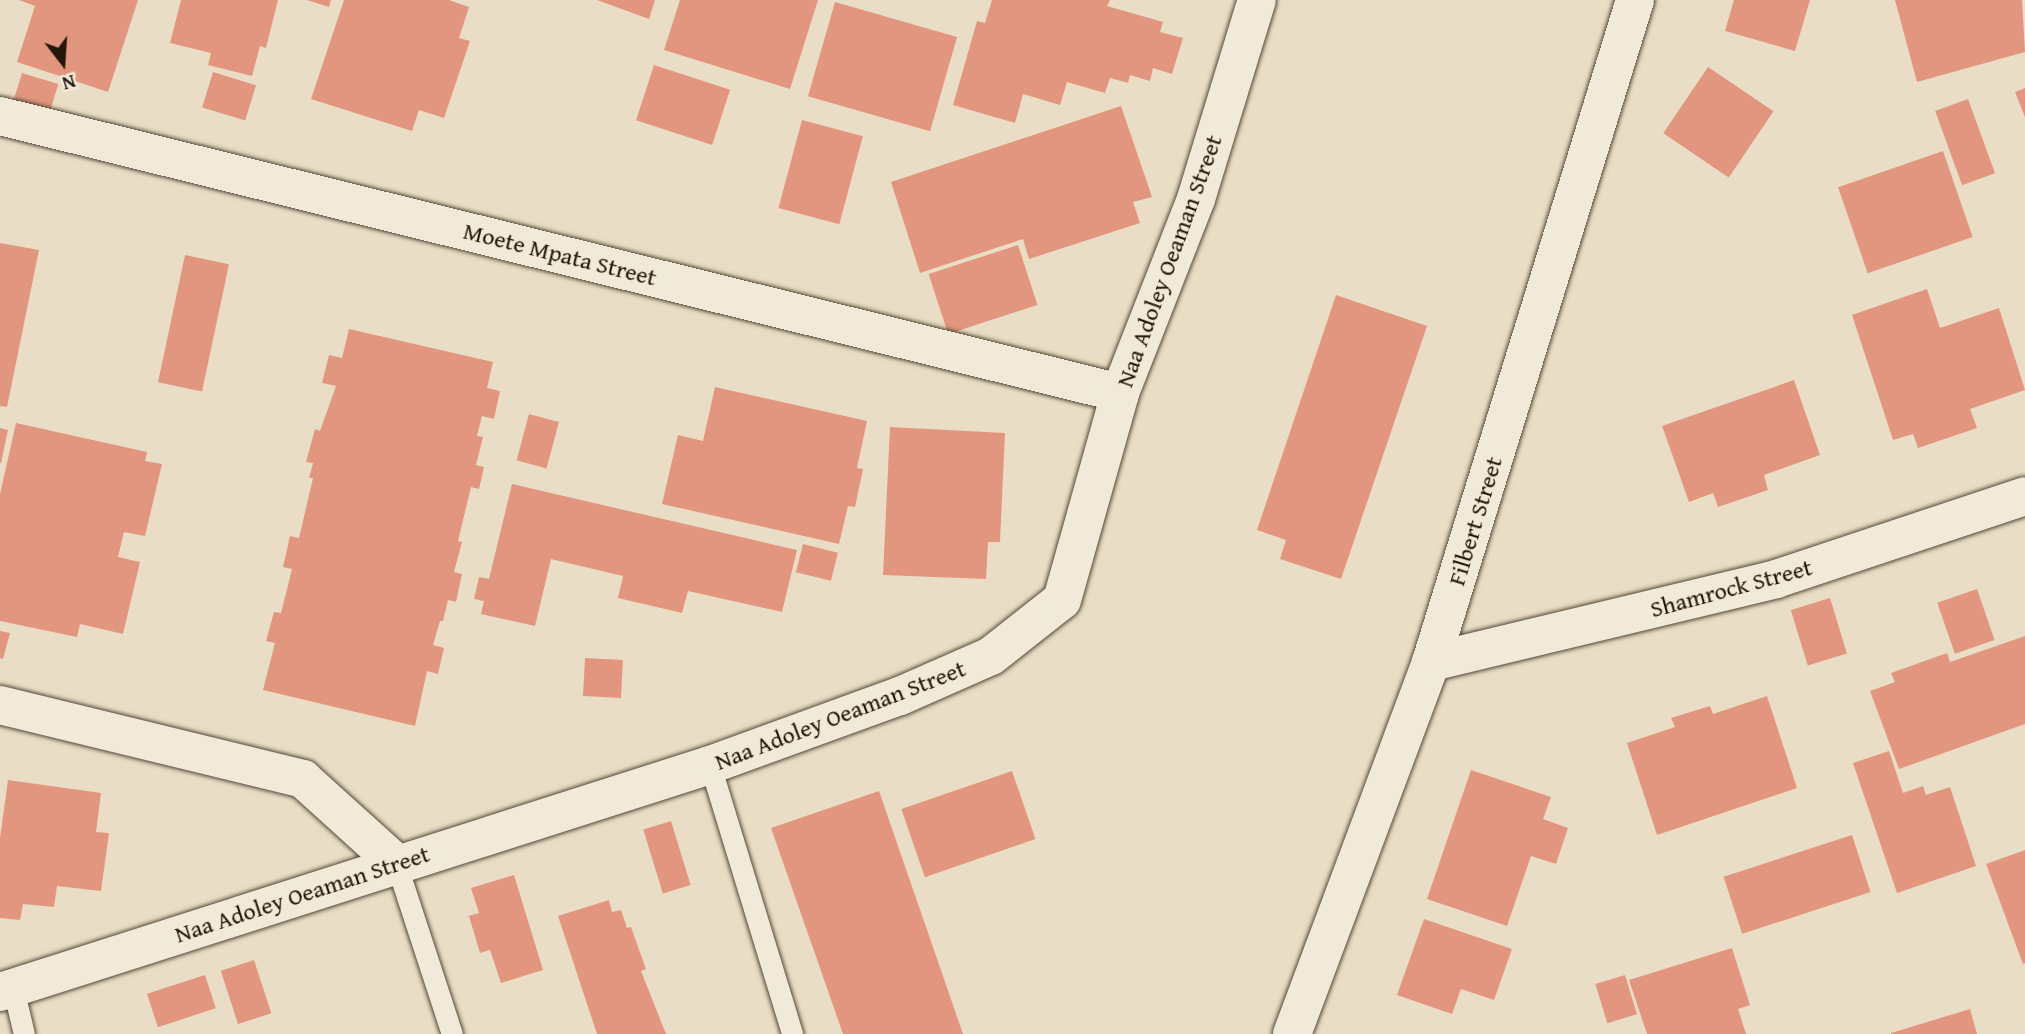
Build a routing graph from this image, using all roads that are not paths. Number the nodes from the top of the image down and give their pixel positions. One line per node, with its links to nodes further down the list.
1 (1257, 0): 4 (street, Naa Adoley Oeaman Street)
2 (1635, 0): 6 (street, Filbert Street)
3 (0, 116): 4 (street, Moete Mpata Street)
4 (1120, 393): 8 (street, Naa Adoley Oeaman Street)
5 (2025, 496): 6 (street, Shamrock Street)
6 (1431, 662): 14 (street, Filbert Street)
7 (0, 705): 9 (street)
8 (710, 765): 9 (street, Naa Adoley Oeaman Street); 13 (lane)
9 (396, 863): 10 (street, Naa Adoley Oeaman Street); 12 (lane)
10 (6, 990): 11 (lane)
11 (24, 1034)
12 (452, 1034)
13 (792, 1034)
14 (1292, 1034)

